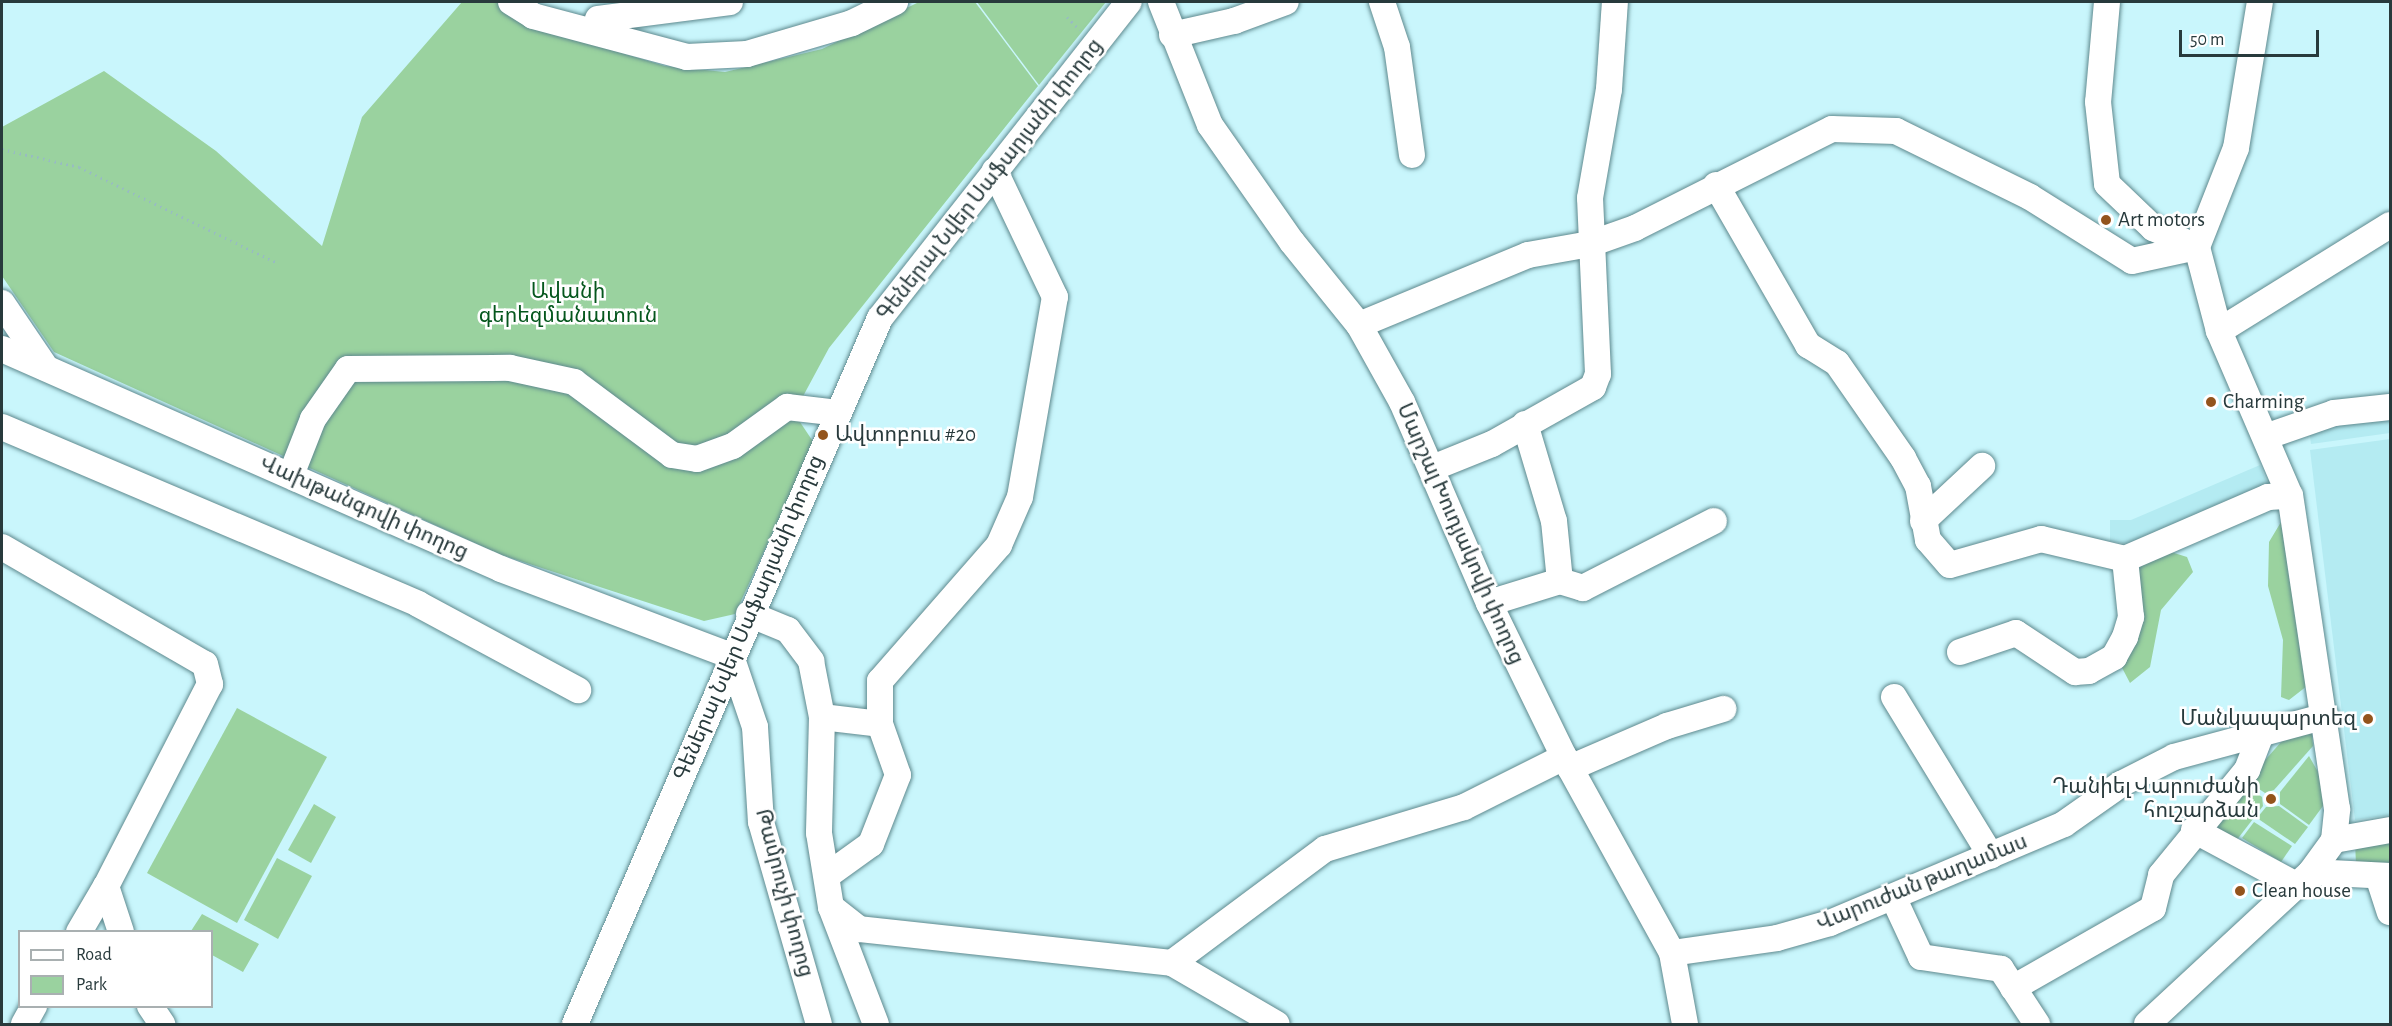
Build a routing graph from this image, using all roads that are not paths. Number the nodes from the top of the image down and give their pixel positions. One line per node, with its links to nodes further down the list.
1 (511, 2): 11 (street)
2 (730, 2): 11 (street)
3 (895, 2): 11 (street)
4 (1129, 2): 14 (street, Գեներալ Նվեր Սաֆարյանի փողոց)
5 (1161, 2): 12 (street, Մարշալ Խուդյակովի փողոց)
6 (1286, 2): 12 (street)
7 (1382, 2): 13 (street)
8 (1615, 2): 17 (street)
9 (2107, 2): 18 (street)
10 (2260, 2): 18 (street)
11 (598, 19)
12 (1172, 35): 20 (street, Մարշալ Խուդյակովի փողոց)
13 (1412, 155)
14 (995, 171): 25 (street, Գեներալ Նվեր Սաֆարյանի փողոց); 47 (street)
15 (1716, 185): 17 (street); 18 (street); 34 (street)
16 (2391, 225): 21 (street)
17 (1590, 244): 20 (street); 26 (street)
18 (2197, 247): 21 (street)
19 (2, 303): 23 (street)
20 (1359, 324): 30 (street, Մարշալ Խուդյակովի փողոց)
21 (2219, 331): 28 (street)
22 (2, 349): 23 (street, Վախթանգովի փողոց)
23 (46, 368): 31 (street, Վախթանգովի փողոց)
24 (2391, 406): 28 (street)
25 (838, 413): 31 (street); 39 (street, Գեներալ Նվեր Սաֆարյանի փողոց)
26 (1525, 424): 30 (street); 37 (street)
27 (2, 427): 42 (street)
28 (2268, 436): 32 (street)
29 (1982, 466): 34 (street)
30 (1435, 467): 38 (street, Մարշալ Խուդյակովի փողոց)
31 (291, 476): 41 (street, Վախթանգովի փողոց)
32 (2290, 496): 36 (street); 45 (street)
33 (1714, 521): 37 (street)
34 (1923, 521): 36 (street)
35 (2, 547): 57 (street)
36 (2125, 559): 40 (street)
37 (1560, 581): 38 (street)
38 (1489, 603): 49 (street, Մարշալ Խուդյակովի փողոց)
39 (749, 614): 41 (street, Գեներալ Նվեր Սաֆարյանի փողոց); 46 (street)
40 (1960, 652)
41 (731, 656): 70 (street, Գեներալ Նվեր Սաֆարյանի փողոց); 71 (street, Թամրուչի փողոց)
42 (578, 690)
43 (1894, 697): 53 (street)
44 (1723, 709): 49 (street)
45 (2326, 716): 48 (street, Վարուժան թաղամաս); 52 (street)
46 (822, 717): 47 (street); 54 (street)
47 (880, 724): 54 (street)
48 (2263, 729): 50 (street); 53 (street, Վարուժան թաղամաս)
49 (1567, 763): 63 (street, Մարշալ Խուդյակովի փողոց); 64 (street)
50 (2194, 830): 56 (street); 65 (street)
51 (2391, 830): 52 (street)
52 (2334, 840): 56 (street)
53 (1991, 856): 58 (street, Վարուժան թաղամաս)
54 (828, 875): 59 (street)
55 (2384, 876): 56 (street); 60 (street)
56 (2304, 879): 76 (street)
57 (106, 886): 61 (street); 62 (street)
58 (1894, 899): 63 (street, Վարուժան թաղամաս); 65 (street)
59 (831, 907): 64 (street); 72 (street)
60 (2391, 912)
61 (80, 930)
62 (120, 930)
63 (1672, 953): 74 (street, Մարշալ Խուդյակովի փողոց)
64 (1172, 963): 73 (street)
65 (2013, 988): 75 (street)
66 (33, 1008): 68 (street)
67 (151, 1008): 69 (street)
68 (24, 1024)
69 (162, 1024)
70 (575, 1024)
71 (819, 1024)
72 (876, 1024)
73 (1277, 1024)
74 (1685, 1024)
75 (2037, 1024)
76 (2148, 1024)

